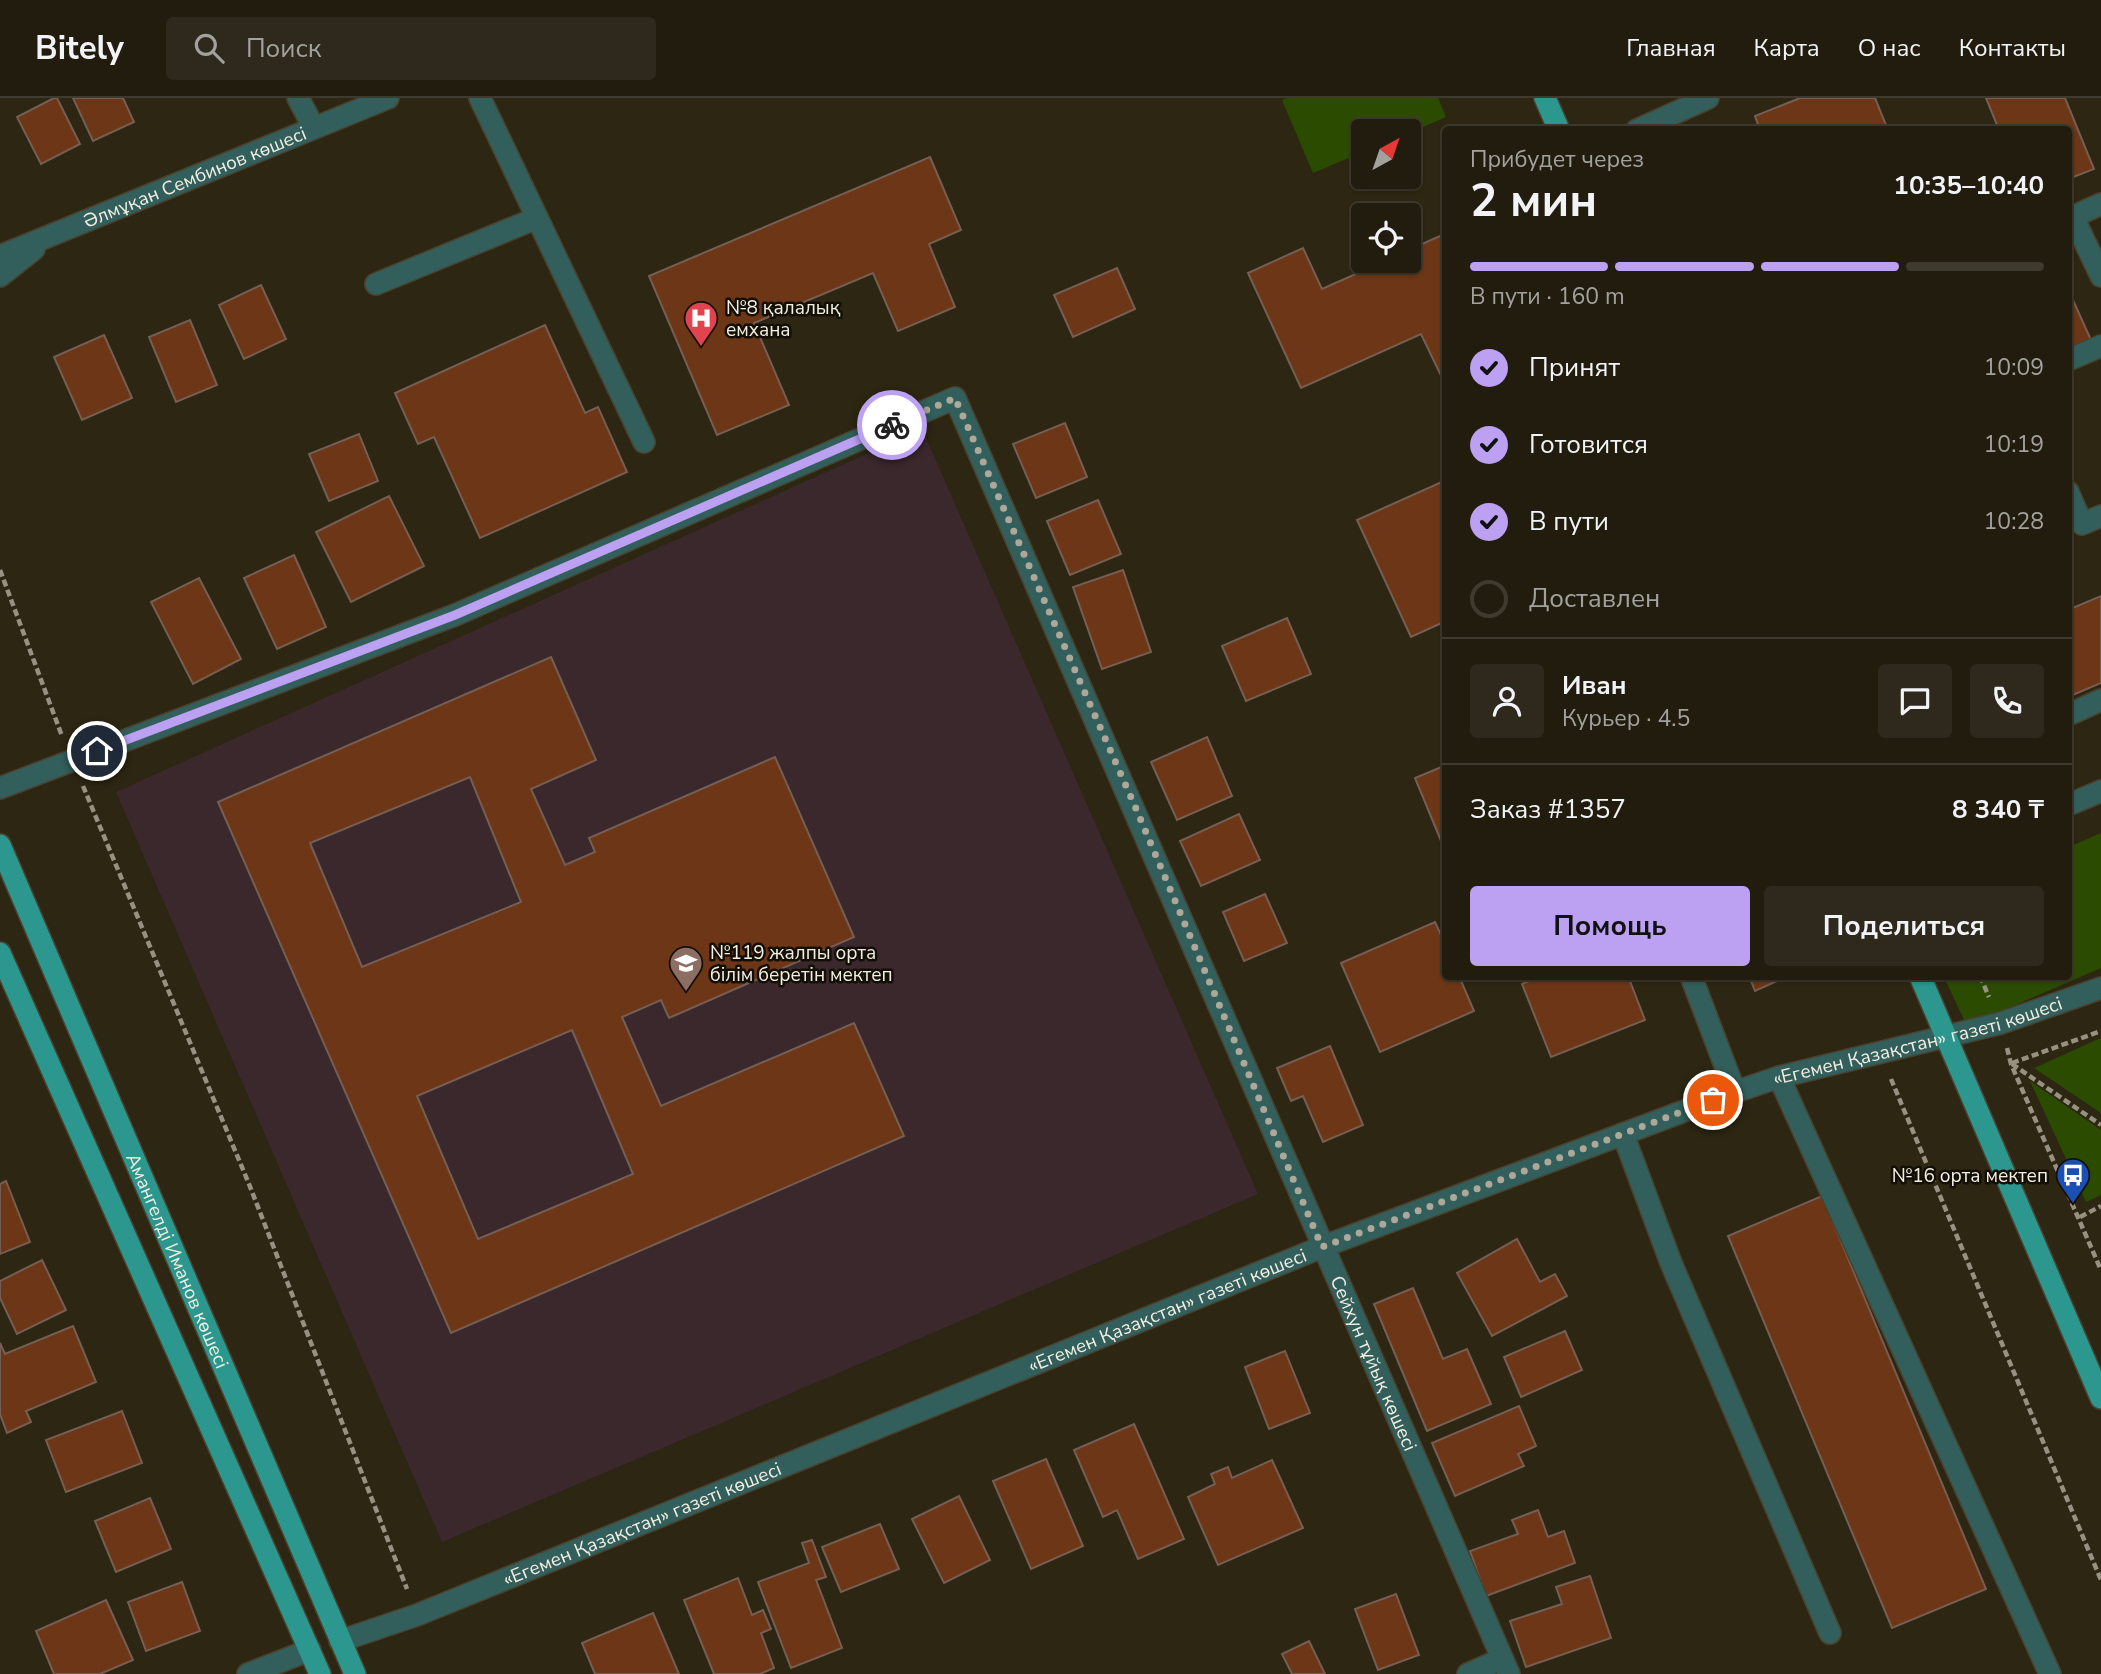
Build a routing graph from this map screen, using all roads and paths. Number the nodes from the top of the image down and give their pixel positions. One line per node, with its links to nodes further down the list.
1 (298, 98): 8 (street)
2 (388, 98): 8 (street, Әлмұқан Сембинов көшесі)
3 (480, 98): 10 (street)
4 (1545, 98): 6 (main road)
5 (1708, 98): 7 (street)
6 (1557, 126)
7 (1646, 126)
8 (314, 128): 13 (street, Әлмұқан Сембинов көшесі)
9 (2101, 204): 11 (street)
10 (537, 218): 17 (street); 20 (street)
11 (2072, 218)
12 (2072, 220): 16 (street)
13 (52, 234): 14 (street, Әлмұқан Сембинов көшесі); 15 (street)
14 (0, 256)
15 (0, 276)
16 (2101, 276)
17 (376, 284)
18 (2101, 346): 19 (street)
19 (2072, 358)
20 (644, 442)
21 (2072, 501): 22 (street)
22 (2101, 516)
23 (0, 570): 26 (path)
24 (2101, 700): 25 (street)
25 (2072, 713)
26 (72, 760): 27 (street); 47 (street, Сейхун тұйық көшесі); 51 (path)
27 (0, 788)
28 (2101, 791): 29 (street)
29 (2072, 803)
30 (0, 845): 53 (main road, Амангелді Иманов көшесі)
31 (0, 953): 54 (main road, Амангелді Иманов көшесі)
32 (1693, 980): 42 (street)
33 (1922, 980): 38 (main road)
34 (1982, 980): 36 (path)
35 (2101, 988): 36 (street, «Егемен Қазақстан» газеті көшесі)
36 (2001, 1023): 38 (street, «Егемен Қазақстан» газеті көшесі); 40 (path)
37 (2101, 1031): 40 (path)
38 (1945, 1037): 39 (street, «Егемен Қазақстан» газеті көшесі); 49 (main road)
39 (1880, 1053): 41 (street, «Егемен Қазақстан» газеті көшесі); 50 (path)
40 (2011, 1064): 43 (path); 46 (path)
41 (1779, 1077): 42 (street, «Егемен Қазақстан» газеті көшесі); 60 (street)
42 (1735, 1091): 44 (street, «Егемен Қазақстан» газеті көшесі)
43 (2101, 1125)
44 (1623, 1134): 47 (street, «Егемен Қазақстан» газеті көшесі); 52 (street)
45 (2101, 1206): 46 (path)
46 (2080, 1217): 48 (path)
47 (1322, 1247): 51 (street, «Егемен Қазақстан» газеті көшесі); 55 (street, Сейхун тұйық көшесі)
48 (2101, 1270)
49 (2101, 1398)
50 (2101, 1580)
51 (417, 1615): 53 (street, «Егемен Қазақстан» газеті көшесі)
52 (1830, 1633)
53 (340, 1641): 54 (main road, «Егемен Қазақстан» газеті көшесі); 58 (main road, Амангелді Иманов көшесі)
54 (310, 1650): 56 (street, «Егемен Қазақстан» газеті көшесі); 57 (main road, Амангелді Иманов көшесі)
55 (1506, 1666): 59 (street)
56 (248, 1674)
57 (320, 1674)
58 (355, 1674)
59 (1468, 1674)
60 (2050, 1674)

